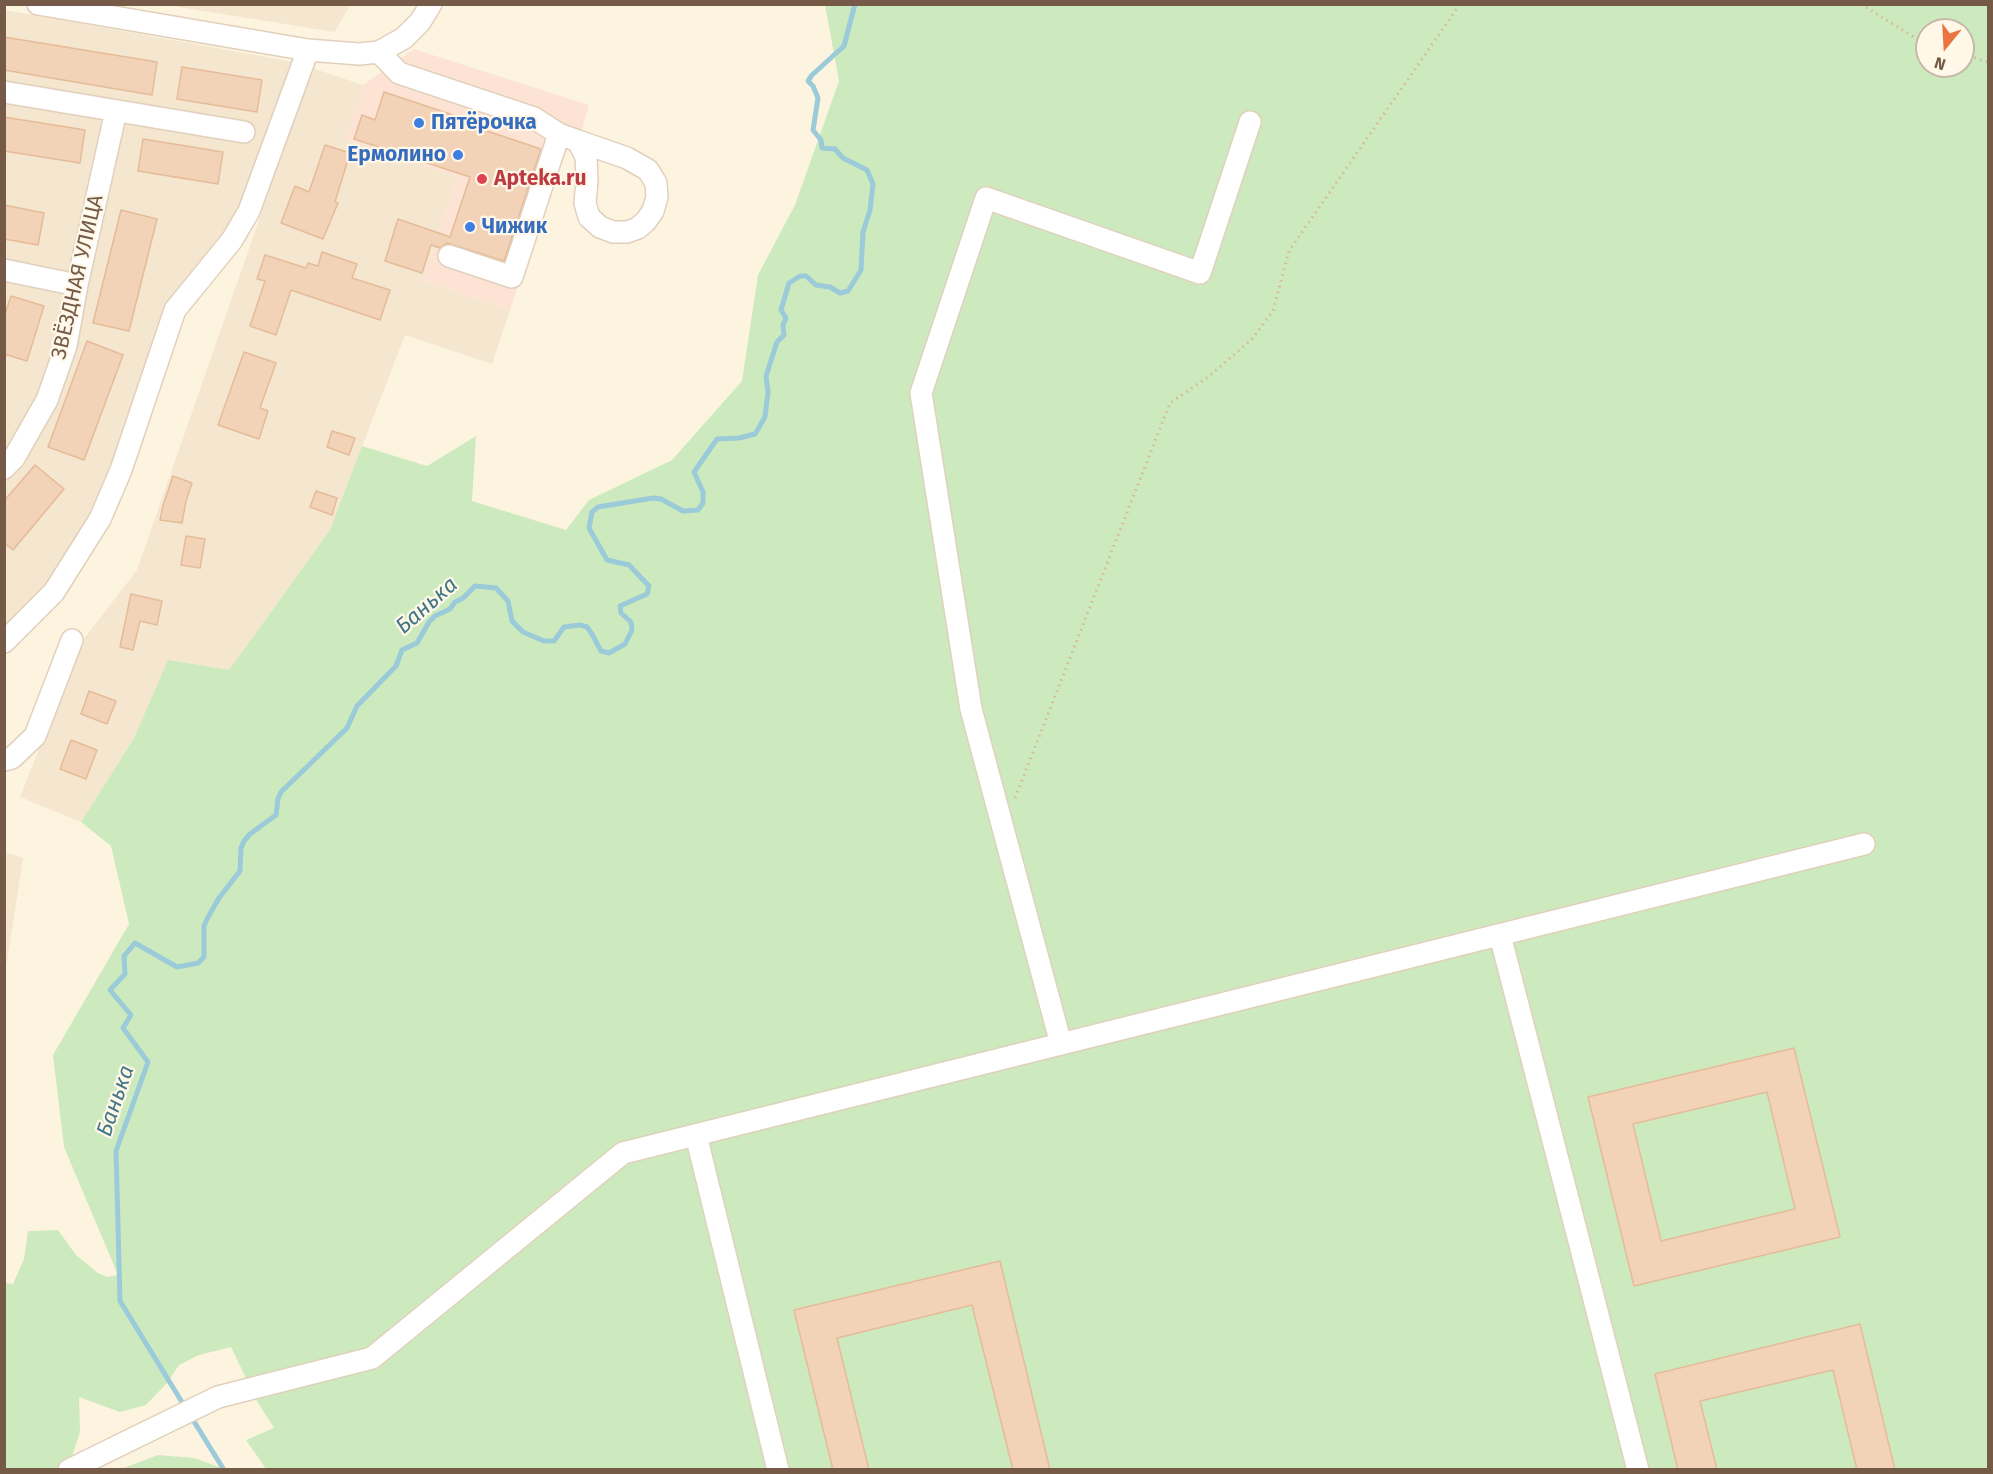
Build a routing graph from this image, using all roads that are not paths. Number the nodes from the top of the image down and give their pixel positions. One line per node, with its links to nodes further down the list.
1 (38, 4): 3 (street)
2 (431, 4): 4 (street)
3 (308, 50): 4 (street); 15 (street)
4 (379, 52): 9 (street)
5 (4, 92): 6 (street)
6 (116, 111): 8 (street); 12 (street, ЗВЁЗДНАЯ УЛИЦА)
7 (1250, 122): 19 (street)
8 (244, 132)
9 (569, 138): 9 (street); 10 (street)
10 (449, 256)
11 (4, 270): 12 (street)
12 (77, 285): 13 (street, ЗВЁЗДНАЯ УЛИЦА)
13 (4, 468)
14 (72, 640): 16 (street)
15 (4, 642)
16 (4, 760)
17 (1864, 844): 18 (street)
18 (1500, 935): 19 (street); 23 (street)
19 (1061, 1044): 20 (street)
20 (696, 1135): 21 (street); 22 (street)
21 (69, 1470)
22 (778, 1470)
23 (1638, 1470)

